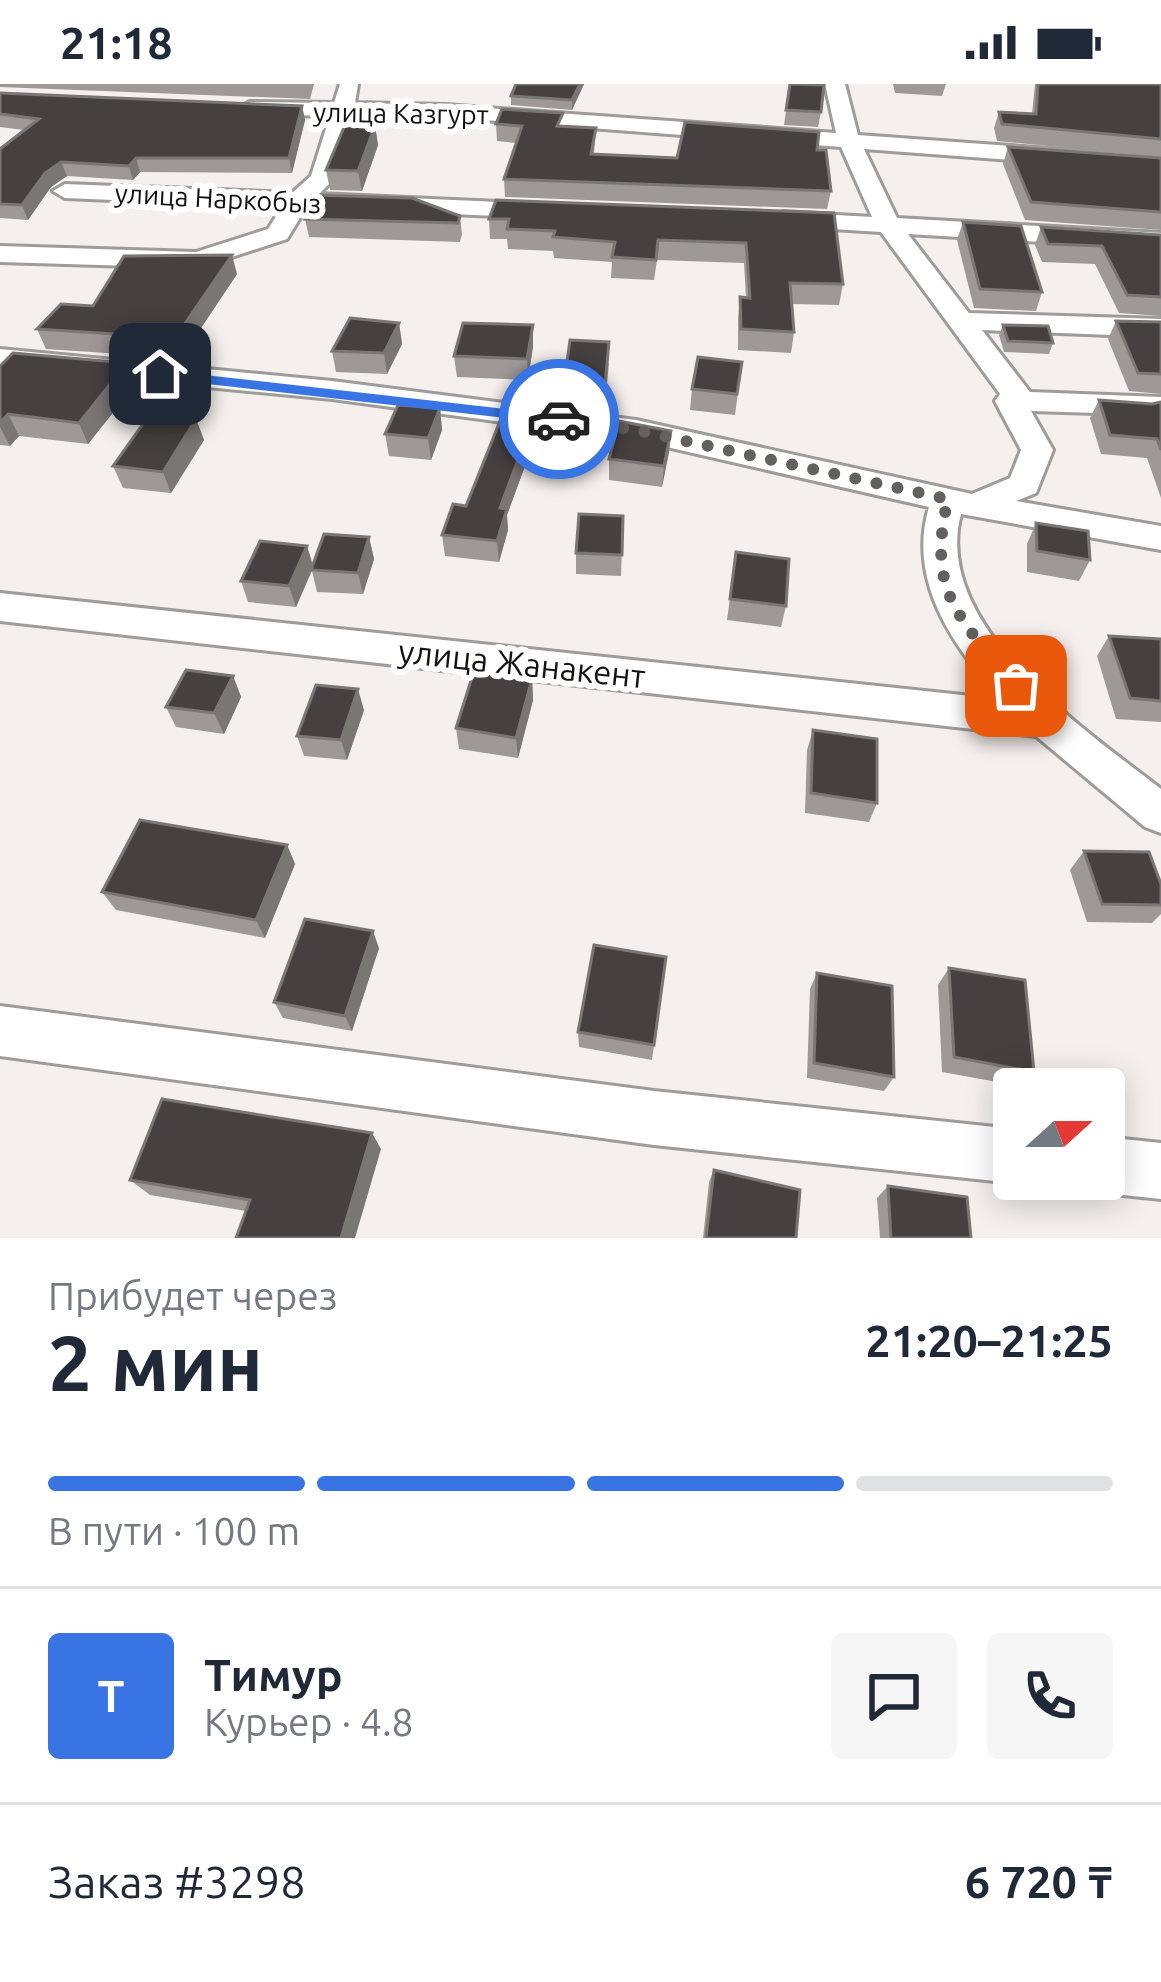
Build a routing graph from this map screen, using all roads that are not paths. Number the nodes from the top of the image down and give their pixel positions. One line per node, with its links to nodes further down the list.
1 (835, 84): 4 (street)
2 (347, 97): 3 (street, улица Казгурт); 4 (street, улица Казгурт); 7 (street)
3 (226, 107)
4 (848, 138): 5 (street, улица Казгурт); 10 (street)
5 (1161, 164)
6 (65, 191): 7 (street, улица Наркобыз)
7 (297, 202): 8 (street, улица Наркобыз); 12 (street)
8 (580, 212)
9 (745, 218): 10 (street)
10 (886, 223): 11 (street); 13 (street)
11 (1161, 241)
12 (0, 254)
13 (963, 321): 14 (street); 16 (street)
14 (1161, 328)
15 (0, 358): 18 (street)
16 (1010, 400): 17 (street); 18 (street)
17 (1161, 406)
18 (962, 502): 19 (street); 21 (street)
19 (1161, 538)
20 (0, 607): 21 (street, улица Жанакент)
21 (1044, 720): 22 (street)
22 (1161, 814)
23 (0, 1031): 24 (street)
24 (993, 1154)
25 (1125, 1167): 26 (street)
26 (1161, 1171)

